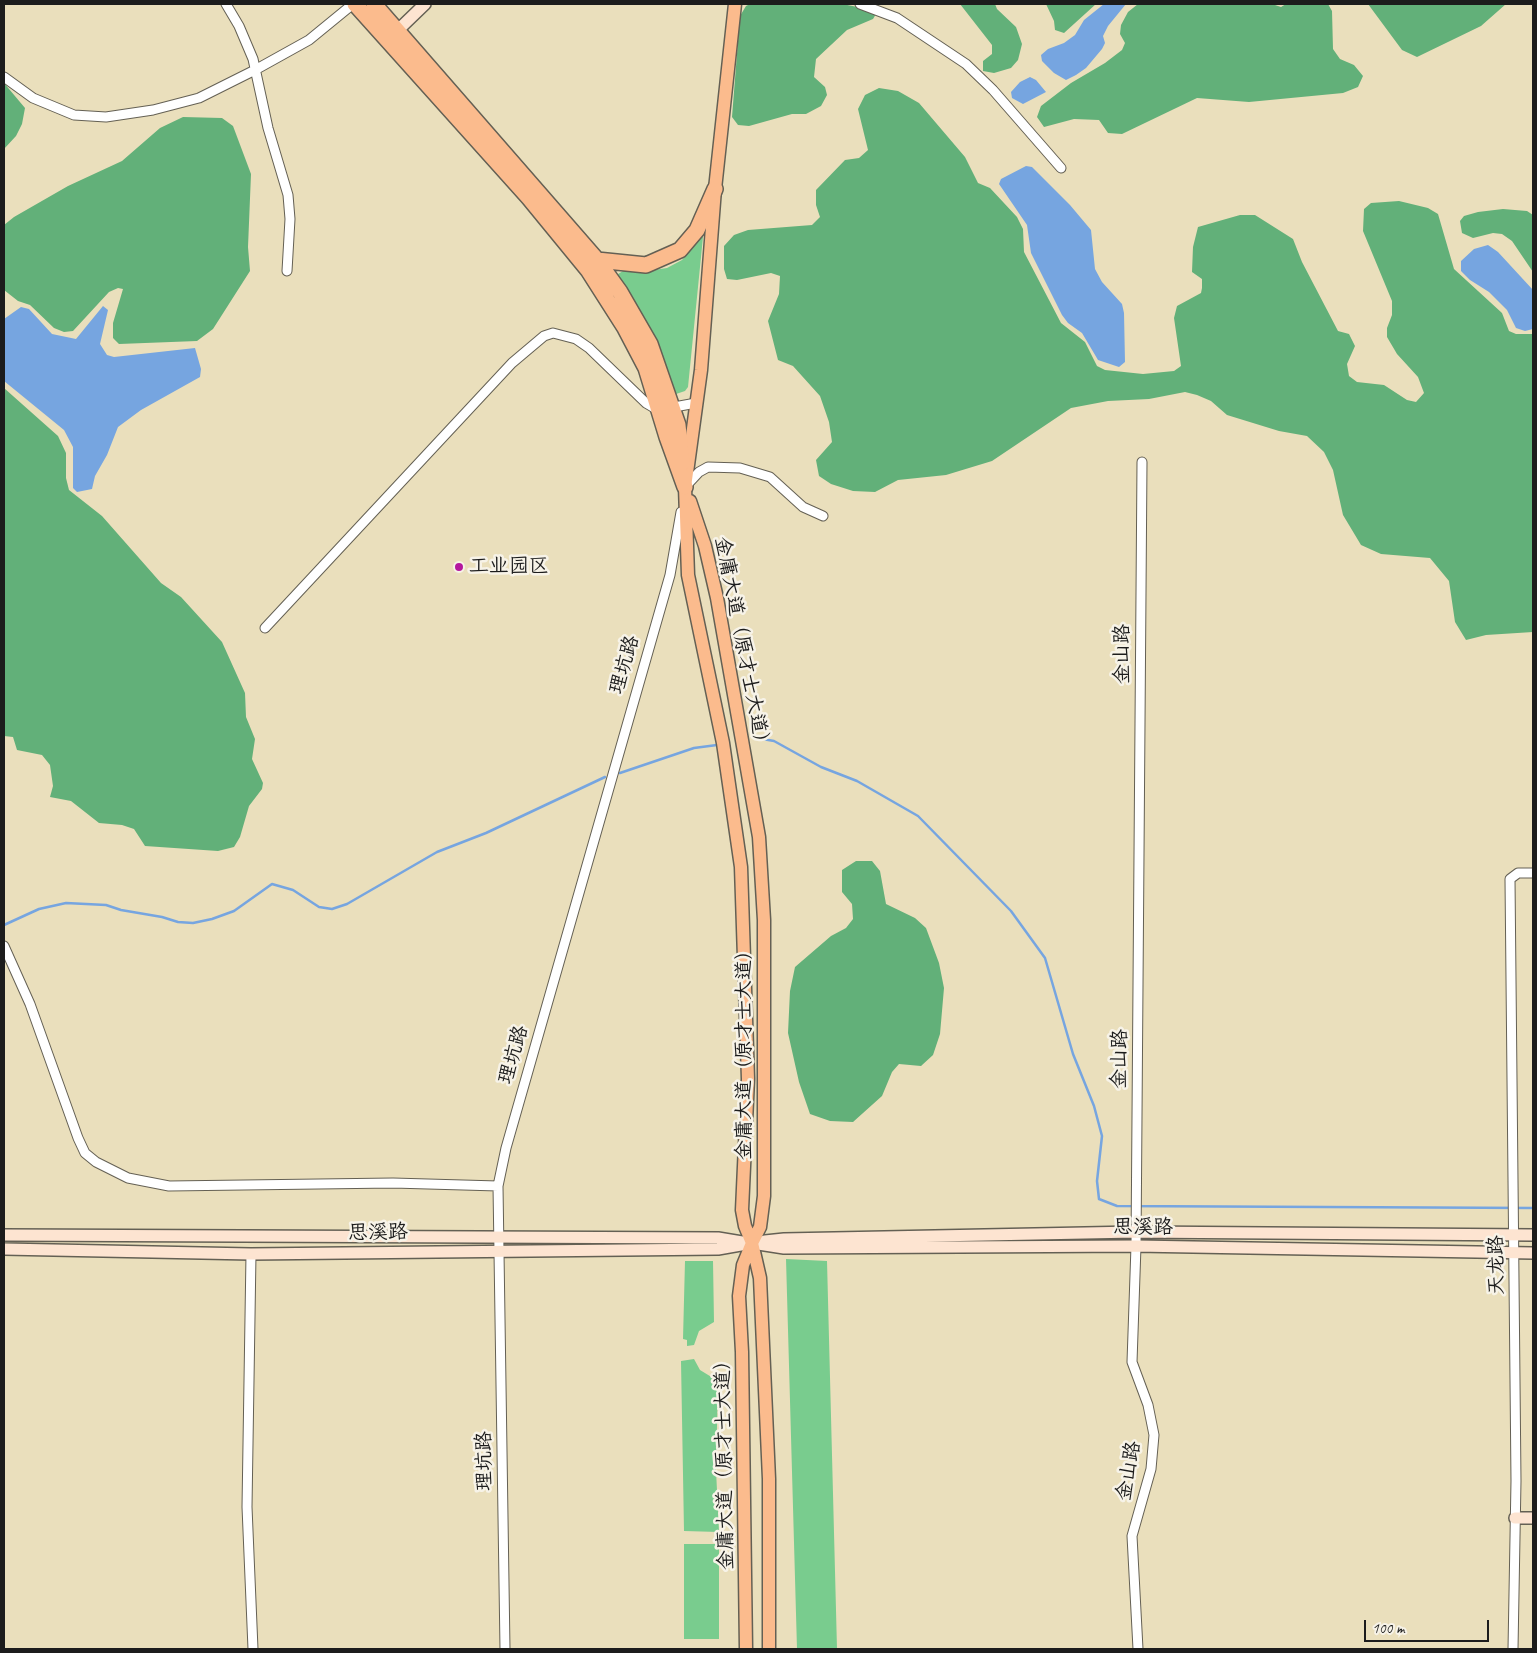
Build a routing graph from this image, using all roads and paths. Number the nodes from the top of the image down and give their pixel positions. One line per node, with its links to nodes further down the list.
1 (226, 4): 8 (street)
2 (354, 4): 8 (street); 15 (highway)
3 (374, 4): 7 (highway)
4 (425, 4): 7 (street)
5 (734, 4): 11 (main road)
6 (860, 4): 10 (street)
7 (397, 30): 12 (highway)
8 (255, 70): 9 (street); 13 (street)
9 (4, 77)
10 (1061, 168)
11 (715, 189): 12 (highway); 14 (main road)
12 (597, 260): 15 (highway)
13 (287, 271)
14 (696, 403): 15 (street); 17 (main road)
15 (666, 409): 17 (highway); 19 (street)
16 (1142, 462): 25 (street, 金山路)
17 (685, 487): 18 (street); 20 (main road, 金庸大道（原才士大道）); 21 (main road, 金庸大道（原才士大道）); 24 (street, 理坑路)
18 (823, 516)
19 (265, 628)
20 (741, 737): 21 (main road); 30 (main road, 金庸大道（原才士大道）)
21 (723, 740): 30 (main road, 金庸大道（原才士大道）)
22 (1533, 873): 26 (street, 天龙路)
23 (4, 946): 24 (street)
24 (498, 1186): 29 (street, 理坑路)
25 (1135, 1232): 26 (street, 思溪路); 30 (street, 思溪路); 31 (street, 金山路)
26 (1514, 1234): 28 (street, 思溪路); 34 (street, 天龙路)
27 (4, 1235): 29 (street, 思溪路)
28 (1533, 1235)
29 (499, 1236): 30 (street, 思溪路); 33 (street, 理坑路)
30 (752, 1243): 31 (street, 思溪路); 33 (street, 思溪路); 41 (main road, 金庸大道（原才士大道）); 42 (main road, 金庸大道（原才士大道）)
31 (1136, 1246): 34 (street, 思溪路); 43 (street, 金山路)
32 (4, 1249): 36 (street, 思溪路)
33 (500, 1250): 36 (street, 思溪路); 40 (street, 理坑路)
34 (1514, 1252): 35 (street, 思溪路); 37 (street, 天龙路)
35 (1533, 1252)
36 (251, 1254): 39 (street)
37 (1516, 1518): 38 (street); 44 (street, 天龙路)
38 (1533, 1518)
39 (253, 1649)
40 (505, 1649)
41 (746, 1649)
42 (769, 1649)
43 (1138, 1649)
44 (1514, 1649)

